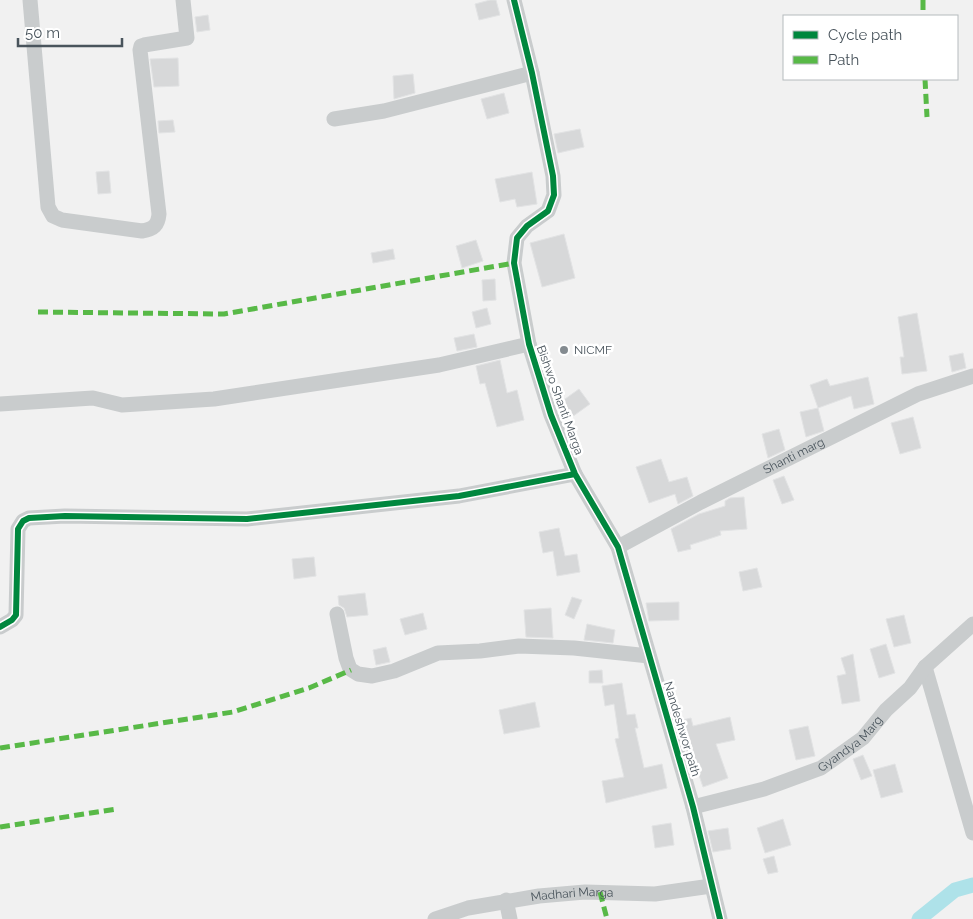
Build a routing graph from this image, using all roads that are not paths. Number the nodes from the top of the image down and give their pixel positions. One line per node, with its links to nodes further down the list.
1 (30, 0): 2 (street)
2 (183, 0)
3 (514, 0): 4 (street, Bishwo Shanti Marga)
4 (532, 73): 5 (street); 6 (street, Bishwo Shanti Marga)
5 (334, 119)
6 (528, 344): 8 (street); 9 (street, Bishwo Shanti Marga)
7 (973, 376): 10 (street, Shanti marg)
8 (0, 404)
9 (575, 474): 10 (street, Bishwo Shanti Marga); 13 (street)
10 (618, 547): 14 (street, Nandeshwor path)
11 (337, 614): 14 (street)
12 (973, 624): 15 (street, Gyandya Marg)
13 (0, 627)
14 (649, 656): 16 (street, Nandeshwor path)
15 (925, 667): 16 (street, Gyandya Marg); 17 (street)
16 (693, 807): 18 (street, Nandeshwor path)
17 (973, 833)
18 (711, 886): 19 (street, Madhari Marga); 22 (street, Nandeshwor path)
19 (506, 900): 20 (street, Madhari Marga); 21 (street)
20 (436, 919)
21 (510, 919)
22 (720, 919)

